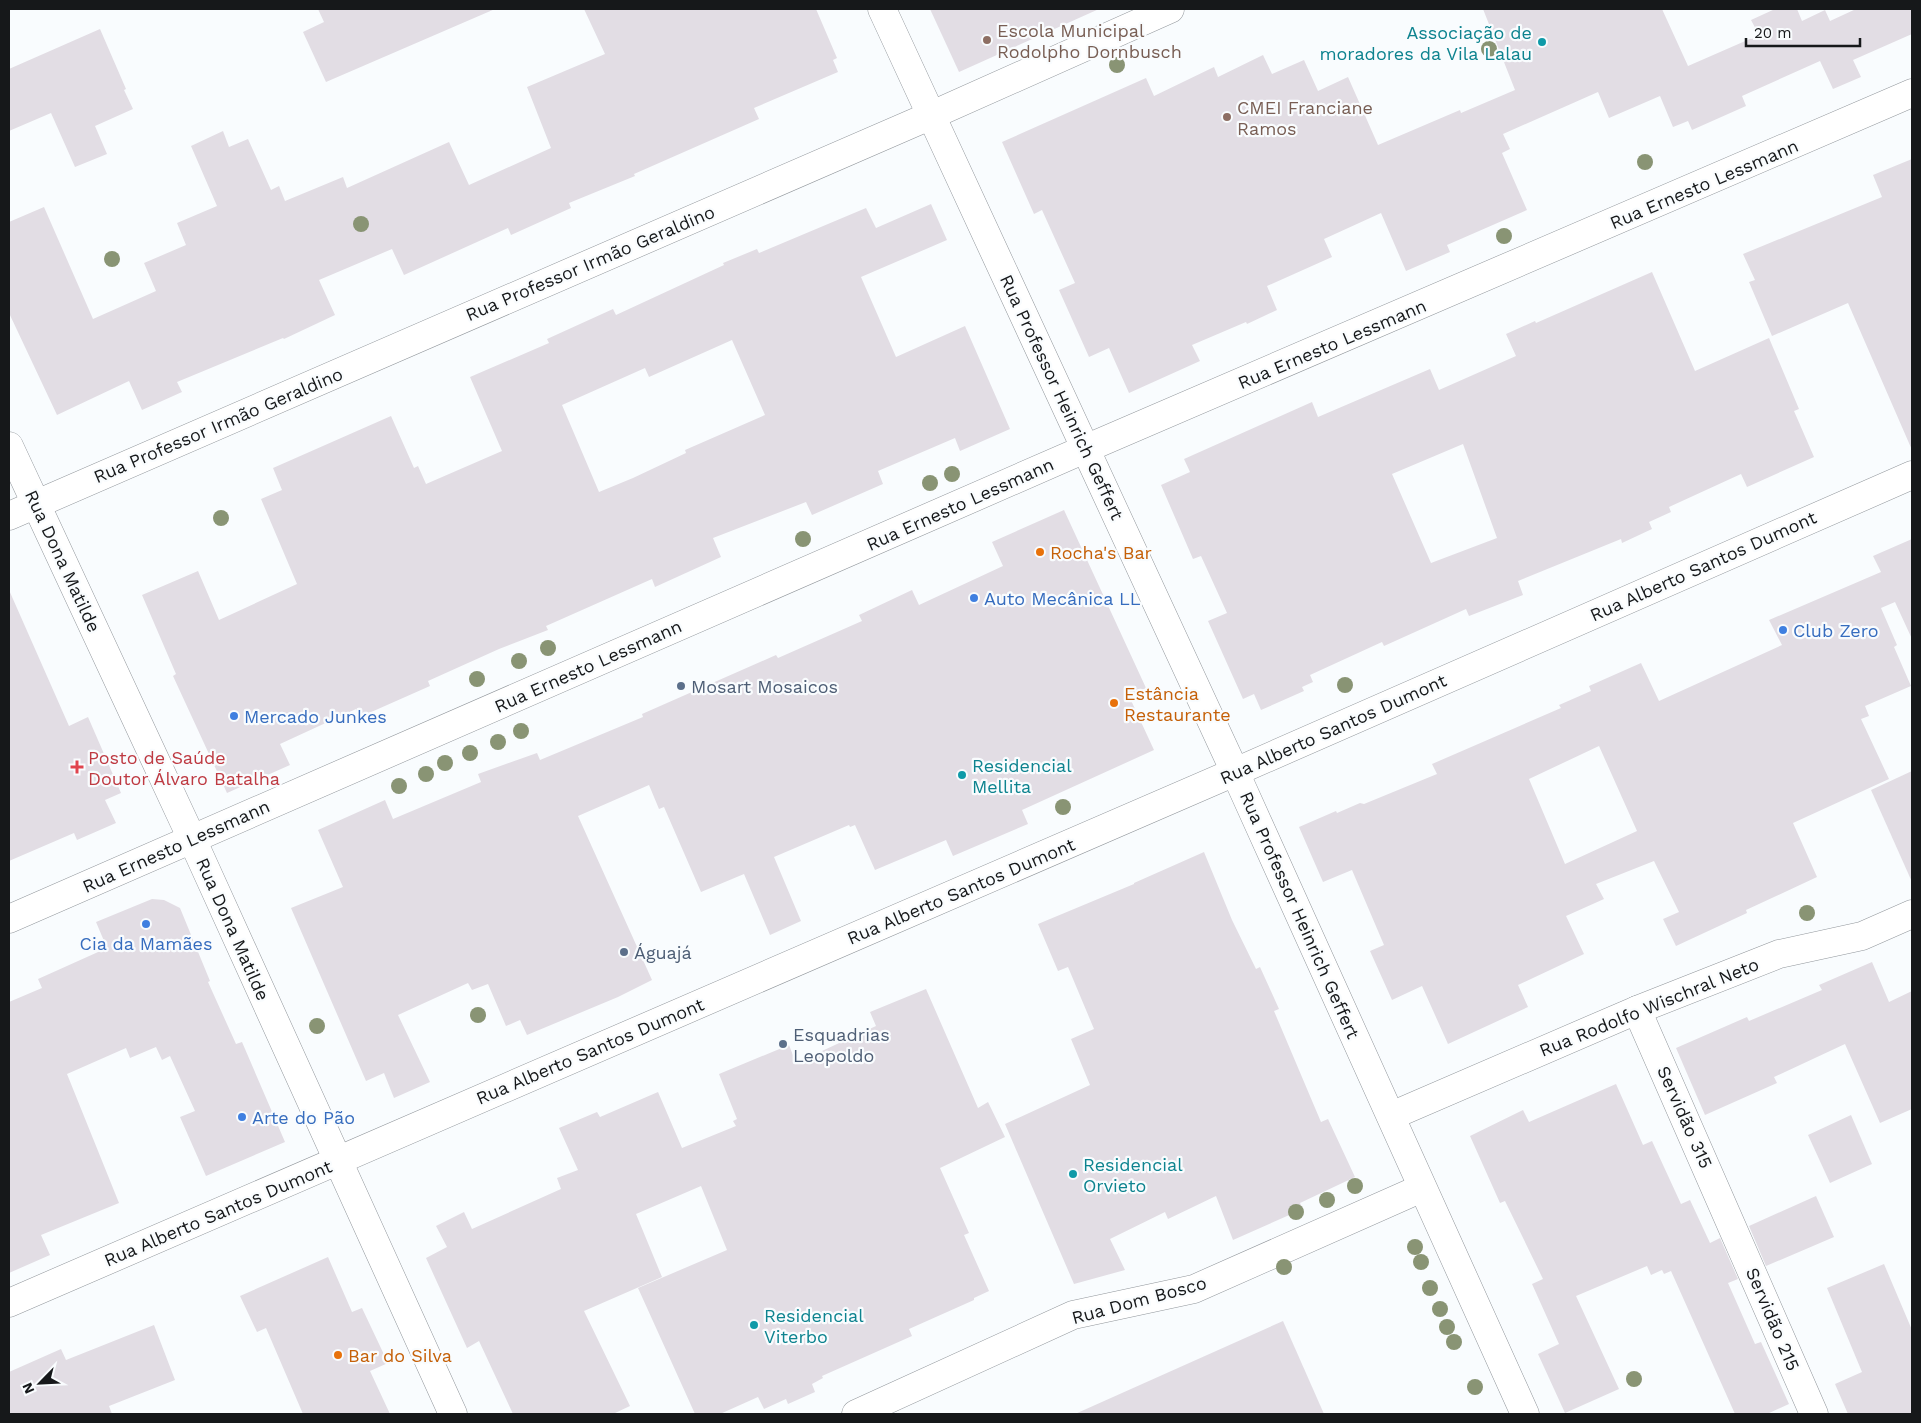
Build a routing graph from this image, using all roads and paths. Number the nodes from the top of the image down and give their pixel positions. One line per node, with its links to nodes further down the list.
1 (882, 9): 4 (street, Rua Professor Heinrich Geffert)
2 (1170, 9): 4 (street, Rua Professor Irmão Geraldino)
3 (1912, 93): 6 (street, Rua Ernesto Lessmann)
4 (932, 115): 6 (street, Rua Professor Heinrich Geffert); 8 (street, Rua Professor Irmão Geraldino)
5 (9, 446): 8 (street, Rua Dona Matilde)
6 (1085, 449): 10 (street, Rua Professor Heinrich Geffert); 11 (street, Rua Ernesto Lessmann)
7 (1912, 474): 10 (street, Rua Alberto Santos Dumont)
8 (36, 504): 9 (street, Rua Professor Irmão Geraldino); 11 (street, Rua Dona Matilde)
9 (9, 516)
10 (1236, 772): 15 (street, Rua Professor Heinrich Geffert); 16 (street, Rua Alberto Santos Dumont)
11 (192, 838): 13 (street, Rua Ernesto Lessmann); 16 (street, Rua Dona Matilde)
12 (1912, 914): 14 (street, Rua Rodolfo Wischral Neto)
13 (9, 919)
14 (1638, 1010): 15 (street, Rua Rodolfo Wischral Neto); 18 (street, Servidão 315)
15 (1391, 1116): 17 (street, Rua Professor Heinrich Geffert)
16 (338, 1160): 19 (street, Rua Alberto Santos Dumont); 20 (street, Rua Dona Matilde)
17 (1422, 1188): 21 (street, Rua Dom Bosco); 22 (street, Rua Professor Heinrich Geffert)
18 (1732, 1225): 23 (street, Servidão 215)
19 (9, 1303)
20 (453, 1414)
21 (856, 1414)
22 (1525, 1414)
23 (1814, 1414)

